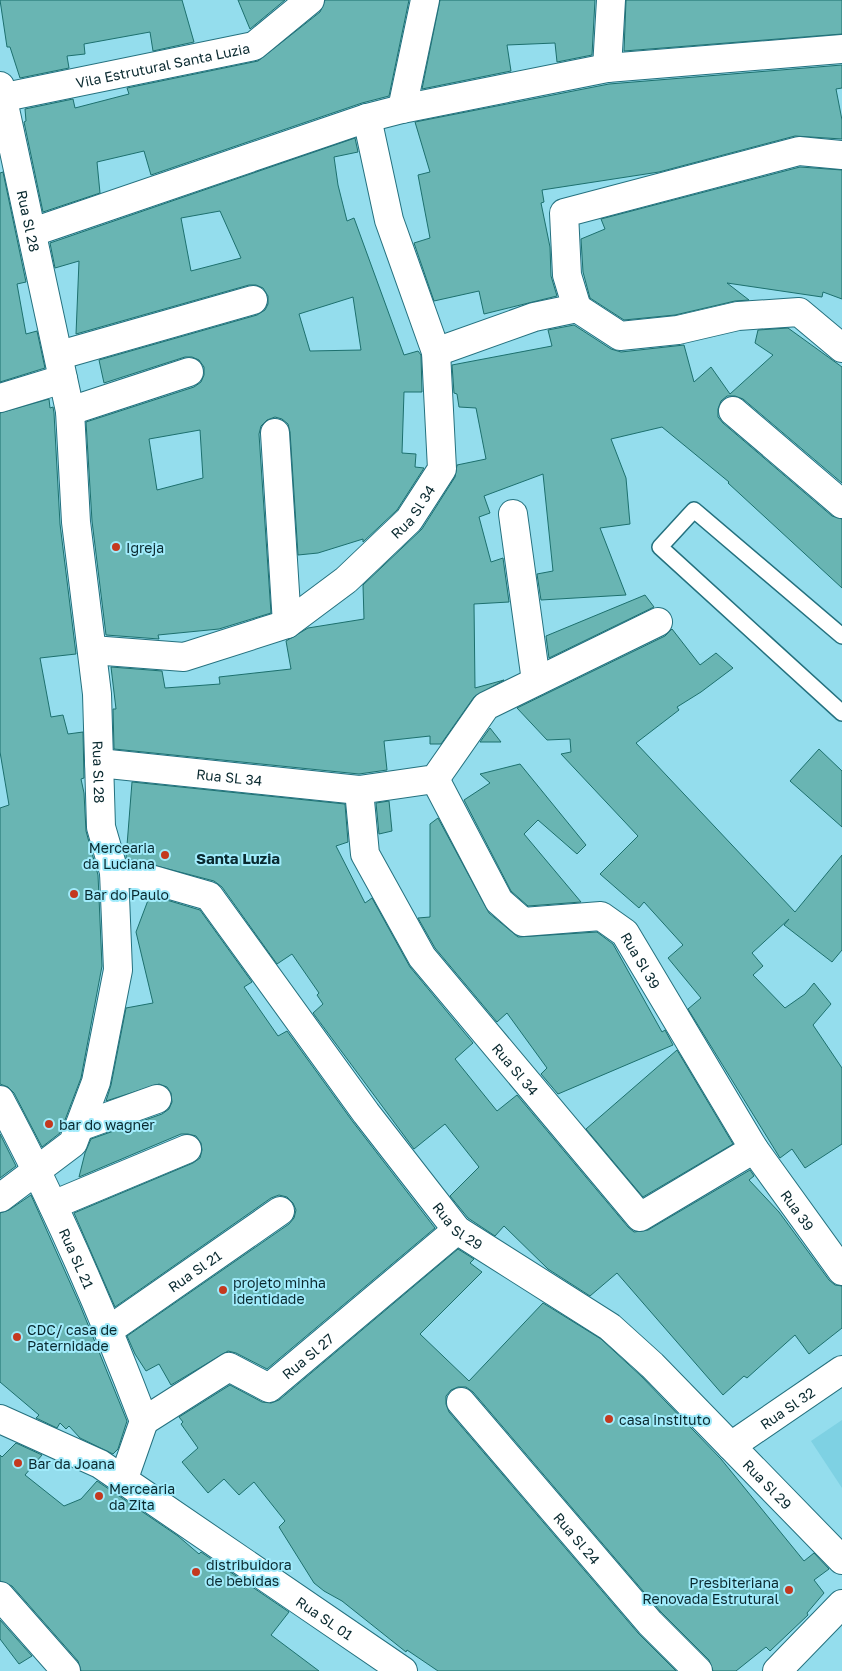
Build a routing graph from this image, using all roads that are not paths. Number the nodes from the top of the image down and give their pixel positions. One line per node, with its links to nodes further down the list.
1 (310, 0): 6 (street, Vila Estrutural Santa Luzia)
2 (425, 0): 7 (street)
3 (612, 0): 5 (street)
4 (842, 49): 5 (street)
5 (607, 68): 7 (street)
6 (1, 94): 10 (street, Rua Sl 28)
7 (402, 109): 8 (street)
8 (367, 118): 10 (street); 14 (street, Rua Sl 34)
9 (842, 155): 12 (street)
10 (33, 232): 15 (street, Rua Sl 28)
11 (253, 300): 15 (street)
12 (577, 308): 13 (street); 14 (street)
13 (842, 348)
14 (436, 352): 24 (street, Rua Sl 34)
15 (62, 367): 17 (street); 18 (street, Rua Sl 28)
16 (189, 372): 18 (street)
17 (0, 398)
18 (70, 411): 26 (street, Rua Sl 28)
19 (733, 411): 21 (street)
20 (275, 433): 24 (street)
21 (842, 504)
22 (513, 514): 27 (street)
23 (658, 622): 27 (street)
24 (287, 624): 26 (street, Rua Sl 34)
25 (842, 636): 28 (lane)
26 (92, 650): 29 (street, Rua Sl 28)
27 (536, 681): 30 (street)
28 (842, 713)
29 (99, 763): 31 (street, Rua SL 34); 32 (street, Rua Sl 28)
30 (435, 779): 31 (street, Rua SL 34); 37 (street, Rua Sl 39)
31 (359, 790): 37 (street, Rua Sl 34)
32 (114, 872): 35 (street, Rua Sl 28); 42 (street, Rua Sl 29)
33 (157, 1099): 35 (street)
34 (0, 1100): 38 (street, Rua SL 21)
35 (79, 1127): 38 (street, Rua Sl 28)
36 (186, 1149): 40 (street)
37 (754, 1149): 43 (street, Rua 39)
38 (38, 1170): 39 (street, Rua Sl 28); 40 (street, Rua SL 21)
39 (0, 1198)
40 (53, 1205): 44 (street, Rua SL 21)
41 (280, 1211): 44 (street, Rua Sl 21)
42 (457, 1230): 48 (street, Rua Sl 27); 49 (street, Rua Sl 29)
43 (842, 1271)
44 (109, 1330): 48 (street, Rua SL 21)
45 (842, 1370): 49 (street, Rua Sl 32)
46 (461, 1402): 56 (street, Rua Sl 24)
47 (0, 1419): 50 (street, Rua SL 01)
48 (144, 1421): 50 (street)
49 (731, 1446): 51 (street, Rua Sl 29)
50 (123, 1481): 55 (street, Rua SL 01)
51 (842, 1560)
52 (0, 1596): 54 (street)
53 (842, 1604): 57 (street)
54 (66, 1671)
55 (403, 1671)
56 (698, 1671)
57 (777, 1671)

